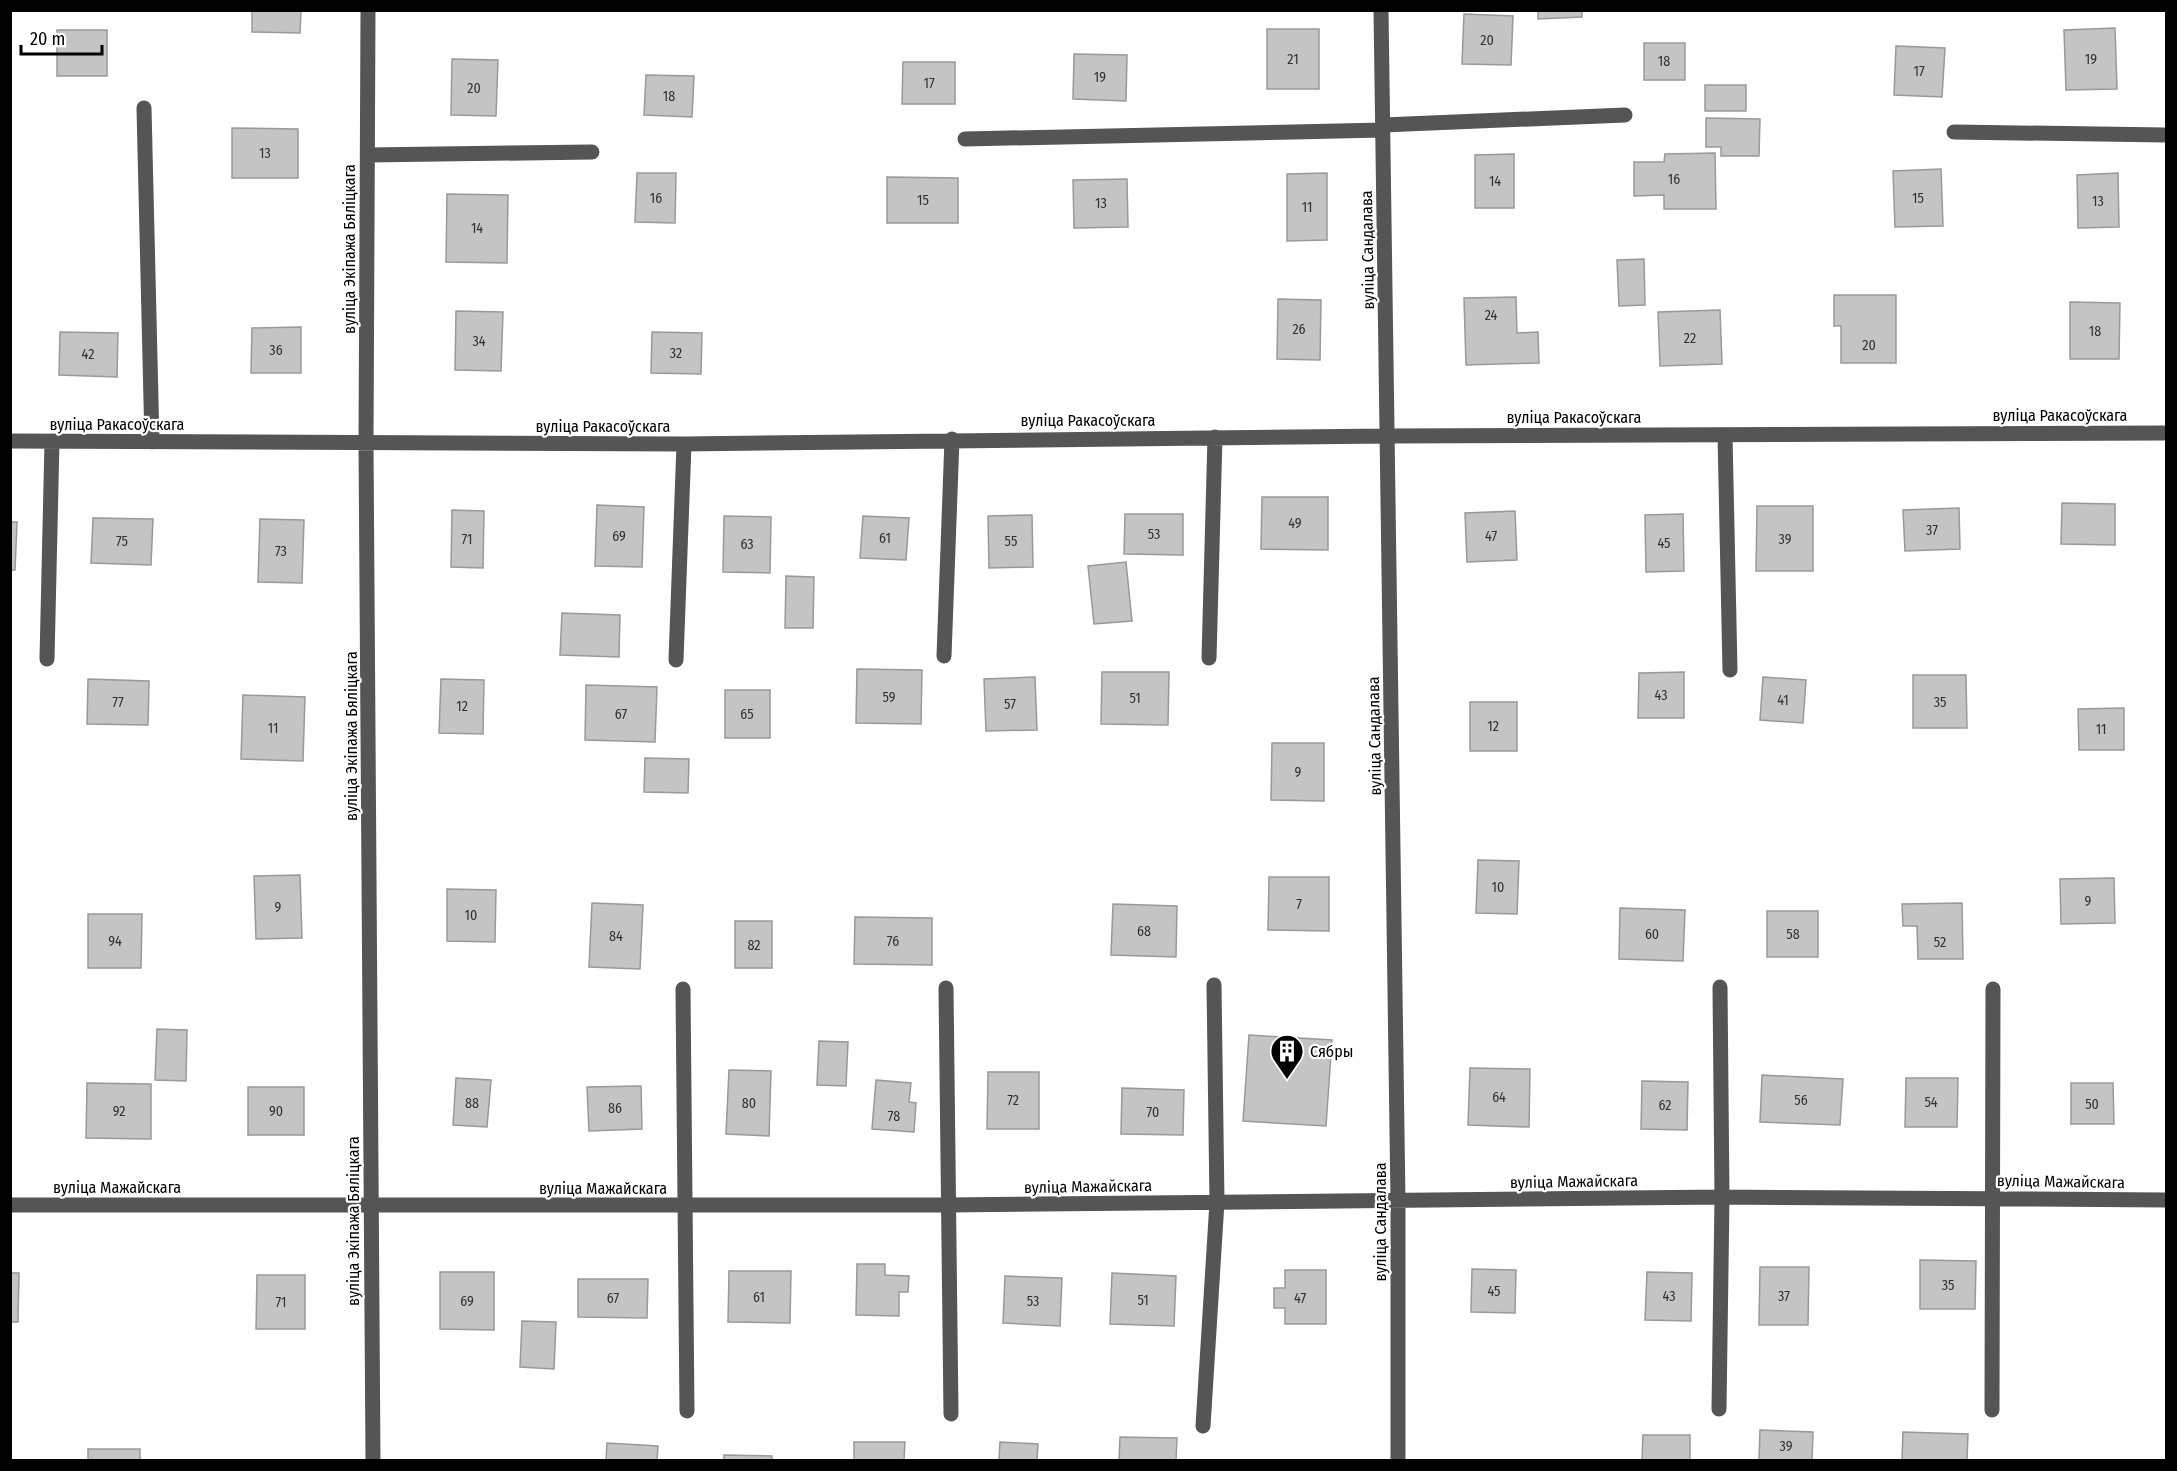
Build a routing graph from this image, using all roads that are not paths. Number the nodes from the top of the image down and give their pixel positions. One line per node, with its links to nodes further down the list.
1 (368, 10): 10 (street, вуліца Экіпажа Бяліцкага)
2 (1381, 10): 5 (street, вуліца Сандалава)
3 (144, 108): 18 (street)
4 (1626, 115): 5 (street)
5 (1383, 128): 8 (street); 13 (street, вуліца Сандалава)
6 (1954, 132): 7 (street)
7 (2166, 135)
8 (965, 139)
9 (592, 152): 10 (street)
10 (368, 155): 19 (street, вуліца Экіпажа Бяліцкага)
11 (2166, 433): 12 (street, вуліца Ракасоўскага)
12 (1725, 435): 13 (street, вуліца Ракасоўскага); 25 (street)
13 (1388, 436): 14 (street, вуліца Ракасоўскага); 34 (street, вуліца Сандалава)
14 (1215, 437): 15 (street, вуліца Ракасоўскага); 22 (street)
15 (952, 440): 20 (street, вуліца Ракасоўскага); 21 (street)
16 (10, 441): 17 (street, вуліца Ракасоўскага)
17 (52, 441): 18 (street, вуліца Ракасоўскага); 23 (street)
18 (152, 442): 19 (street, вуліца Ракасоўскага)
19 (366, 444): 20 (street, вуліца Ракасоўскага); 37 (street, вуліца Экіпажа Бяліцкага)
20 (684, 444): 24 (street)
21 (944, 656)
22 (1209, 658)
23 (47, 659)
24 (676, 660)
25 (1730, 670)
26 (1214, 985): 35 (street)
27 (1720, 987): 31 (street)
28 (946, 988): 38 (street)
29 (683, 989): 39 (street)
30 (1993, 989): 32 (street)
31 (1722, 1197): 32 (street, вуліца Мажайскага); 34 (street, вуліца Мажайскага); 40 (street)
32 (1994, 1198): 33 (street, вуліца Мажайскага); 41 (street)
33 (2166, 1200)
34 (1398, 1201): 35 (street, вуліца Мажайскага); 46 (street, вуліца Сандалава)
35 (1217, 1202): 38 (street, вуліца Мажайскага); 44 (street)
36 (10, 1205): 37 (street, вуліца Мажайскага)
37 (370, 1205): 39 (street, вуліца Мажайскага); 45 (street, вуліца Экіпажа Бяліцкага)
38 (948, 1205): 39 (street, вуліца Мажайскага); 43 (street)
39 (686, 1206): 42 (street)
40 (1719, 1409)
41 (1992, 1410)
42 (687, 1411)
43 (951, 1414)
44 (1203, 1426)
45 (373, 1461)
46 (1398, 1461)

